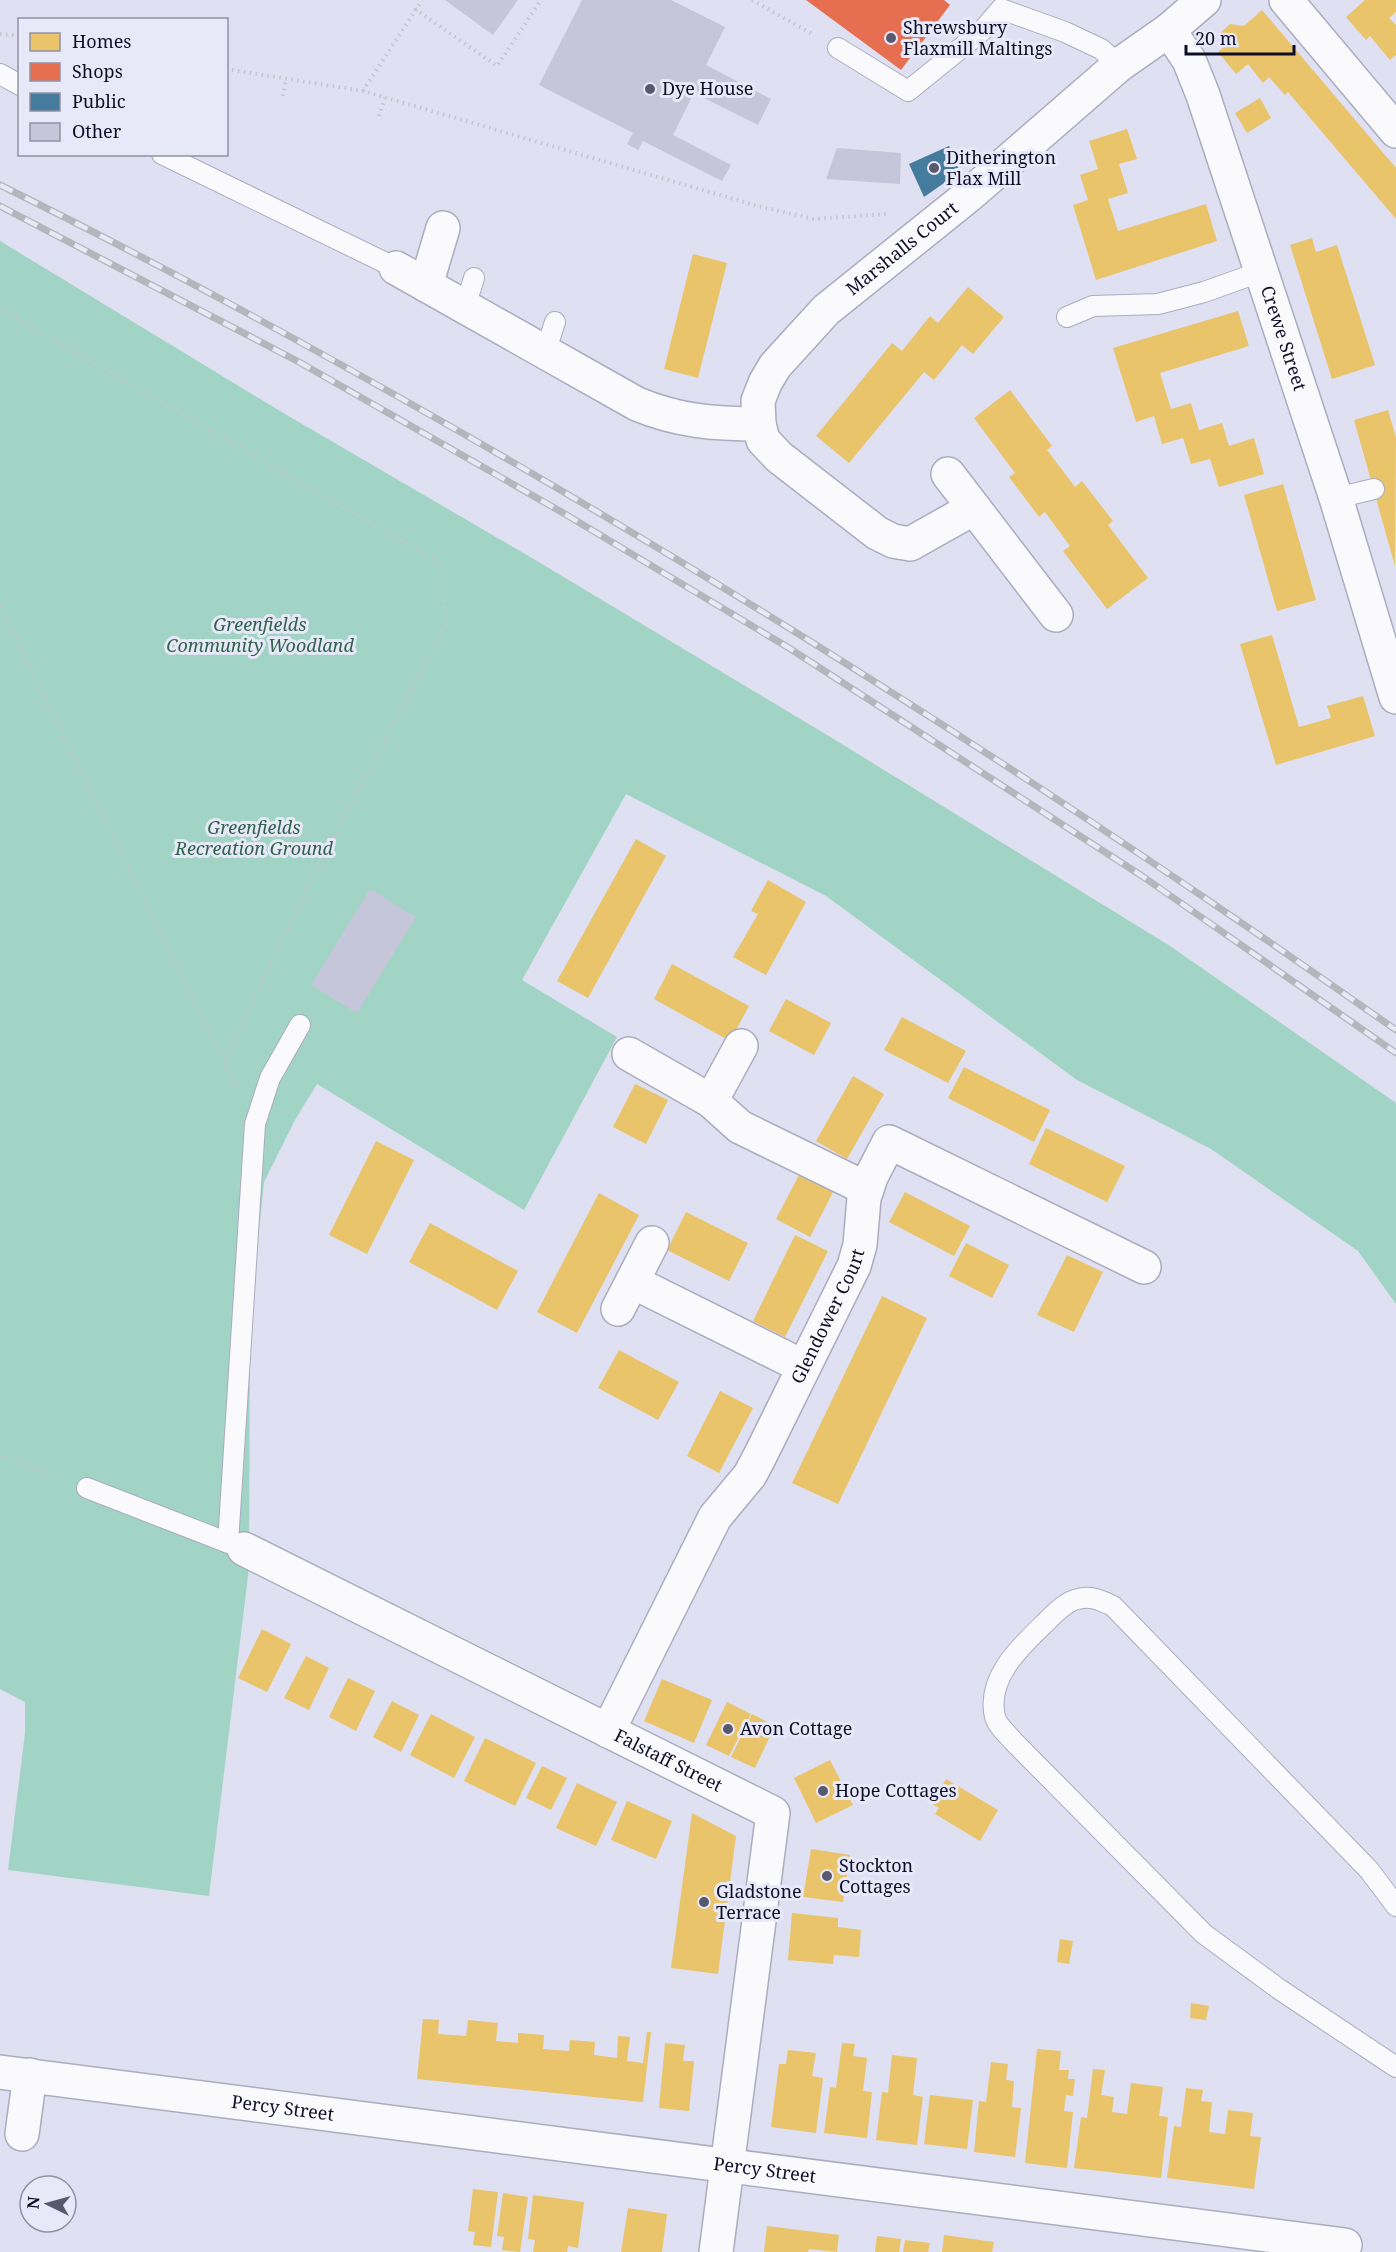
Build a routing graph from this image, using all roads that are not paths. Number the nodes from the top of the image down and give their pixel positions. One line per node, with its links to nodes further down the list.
1 (1204, 0): 3 (street)
2 (1286, 0): 8 (street)
3 (1169, 30): 5 (street, Marshalls Court); 12 (street, Crewe Street)
4 (838, 48): 5 (lane)
5 (1119, 65): 15 (street, Marshalls Court)
6 (0, 75): 7 (lane)
7 (18, 83)
8 (1396, 131)
9 (166, 156): 11 (lane)
10 (442, 228): 13 (street)
11 (396, 268): 13 (street)
12 (1260, 272): 14 (lane); 18 (street, Crewe Street)
13 (426, 285): 15 (street)
14 (1067, 317)
15 (759, 424): 19 (street)
16 (948, 474): 19 (street)
17 (1374, 489): 18 (lane)
18 (1336, 498): 21 (street, Crewe Street)
19 (974, 508): 20 (street)
20 (1056, 615)
21 (1394, 686)
22 (300, 1025): 31 (lane)
23 (741, 1046): 25 (street)
24 (629, 1054): 25 (street)
25 (711, 1101): 26 (street)
26 (867, 1189): 28 (street, Glendower Court); 29 (street, Glendower Court)
27 (652, 1243): 29 (street)
28 (1144, 1267)
29 (804, 1367): 32 (street, Glendower Court)
30 (87, 1488): 31 (lane)
31 (236, 1546): 32 (street, Falstaff Street)
32 (608, 1731): 37 (street, Falstaff Street)
33 (1396, 1906): 34 (lane)
34 (1396, 2067)
35 (15, 2073): 36 (street); 37 (street, Percy Street)
36 (22, 2134)
37 (728, 2166): 38 (street, Percy Street); 39 (street)
38 (1345, 2245)
39 (716, 2252)

